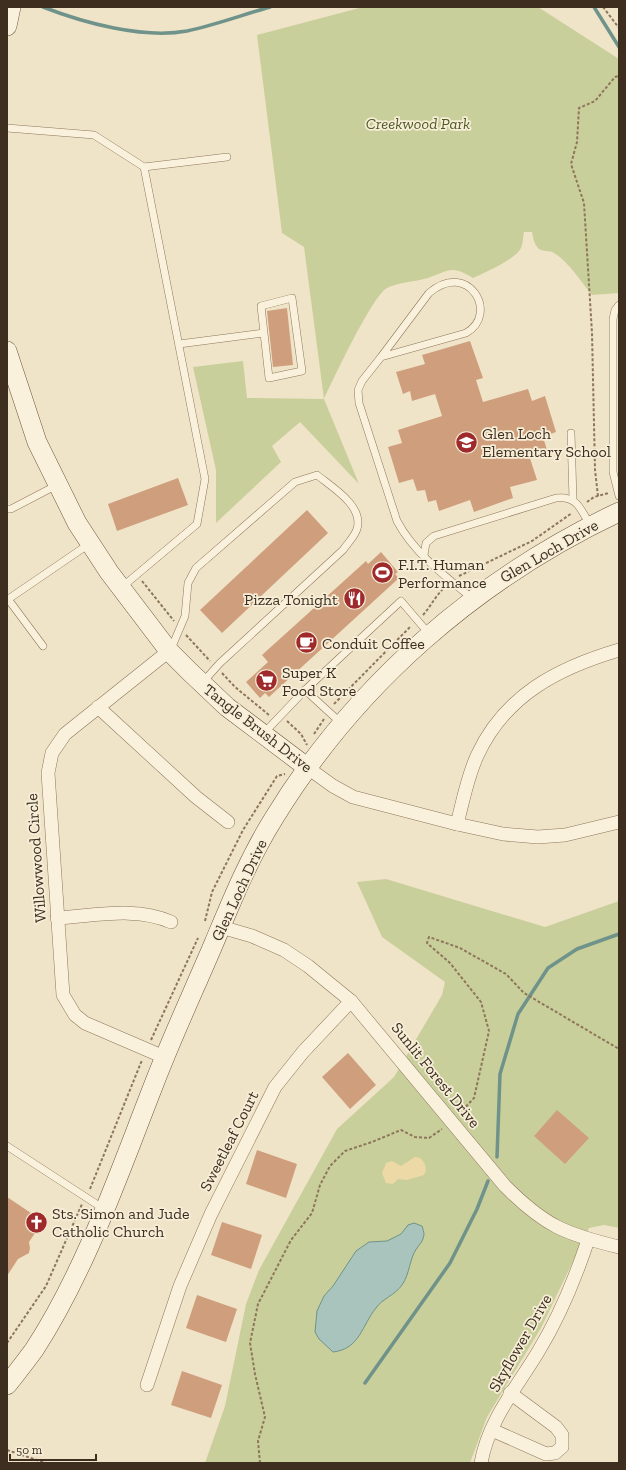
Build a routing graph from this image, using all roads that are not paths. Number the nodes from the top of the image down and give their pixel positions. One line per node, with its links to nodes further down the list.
1 (12, 7): 2 (street)
2 (7, 26)
3 (7, 128): 5 (lane)
4 (227, 157): 5 (lane)
5 (144, 167): 8 (lane)
6 (619, 305): 13 (lane)
7 (264, 333): 7 (lane); 8 (lane)
8 (179, 344): 20 (lane)
9 (7, 351): 12 (street, Tangle Brush Drive)
10 (381, 357): 10 (lane); 19 (lane)
11 (571, 433): 14 (lane)
12 (57, 485): 15 (lane); 18 (street, Tangle Brush Drive)
13 (619, 496)
14 (573, 500): 17 (lane); 19 (lane)
15 (7, 509)
16 (619, 512): 17 (street, Glen Loch Drive)
17 (591, 526): 22 (street, Glen Loch Drive)
18 (89, 544): 20 (street, Tangle Brush Drive); 21 (lane)
19 (424, 555): 22 (lane)
20 (121, 588): 26 (street, Tangle Brush Drive)
21 (8, 600): 24 (lane)
22 (473, 600): 23 (street, Glen Loch Drive)
23 (430, 635): 28 (lane); 30 (street, Glen Loch Drive)
24 (43, 646)
25 (619, 650): 35 (street)
26 (170, 651): 27 (street, Tangle Brush Drive); 27 (lane); 29 (street, Willowwood Circle)
27 (202, 684): 31 (street, Tangle Brush Drive)
28 (305, 690): 30 (lane); 31 (lane)
29 (98, 707): 33 (street); 36 (street, Willowwood Circle)
30 (342, 724): 32 (street, Glen Loch Drive)
31 (263, 734): 32 (street, Tangle Brush Drive)
32 (304, 765): 35 (street, Tangle Brush Drive); 38 (street, Glen Loch Drive)
33 (228, 822)
34 (619, 822): 35 (street, Tangle Brush Drive)
35 (457, 824)
36 (57, 918): 37 (street); 40 (street, Willowwood Circle)
37 (171, 922)
38 (213, 926): 39 (street, Sunlit Forest Drive); 40 (street, Glen Loch Drive)
39 (351, 1001): 43 (street, Sunlit Forest Drive); 46 (street, Sweetleaf Court)
40 (164, 1057): 42 (street, Glen Loch Drive)
41 (7, 1146): 42 (lane)
42 (104, 1209): 45 (street, Glen Loch Drive)
43 (588, 1240): 44 (street, Sunlit Forest Drive); 47 (street, Skyflower Drive)
44 (619, 1247)
45 (7, 1385)
46 (146, 1385)
47 (510, 1393): 48 (street, Skyflower Drive); 48 (street)
48 (492, 1430): 49 (street, Skyflower Drive)
49 (481, 1463)

